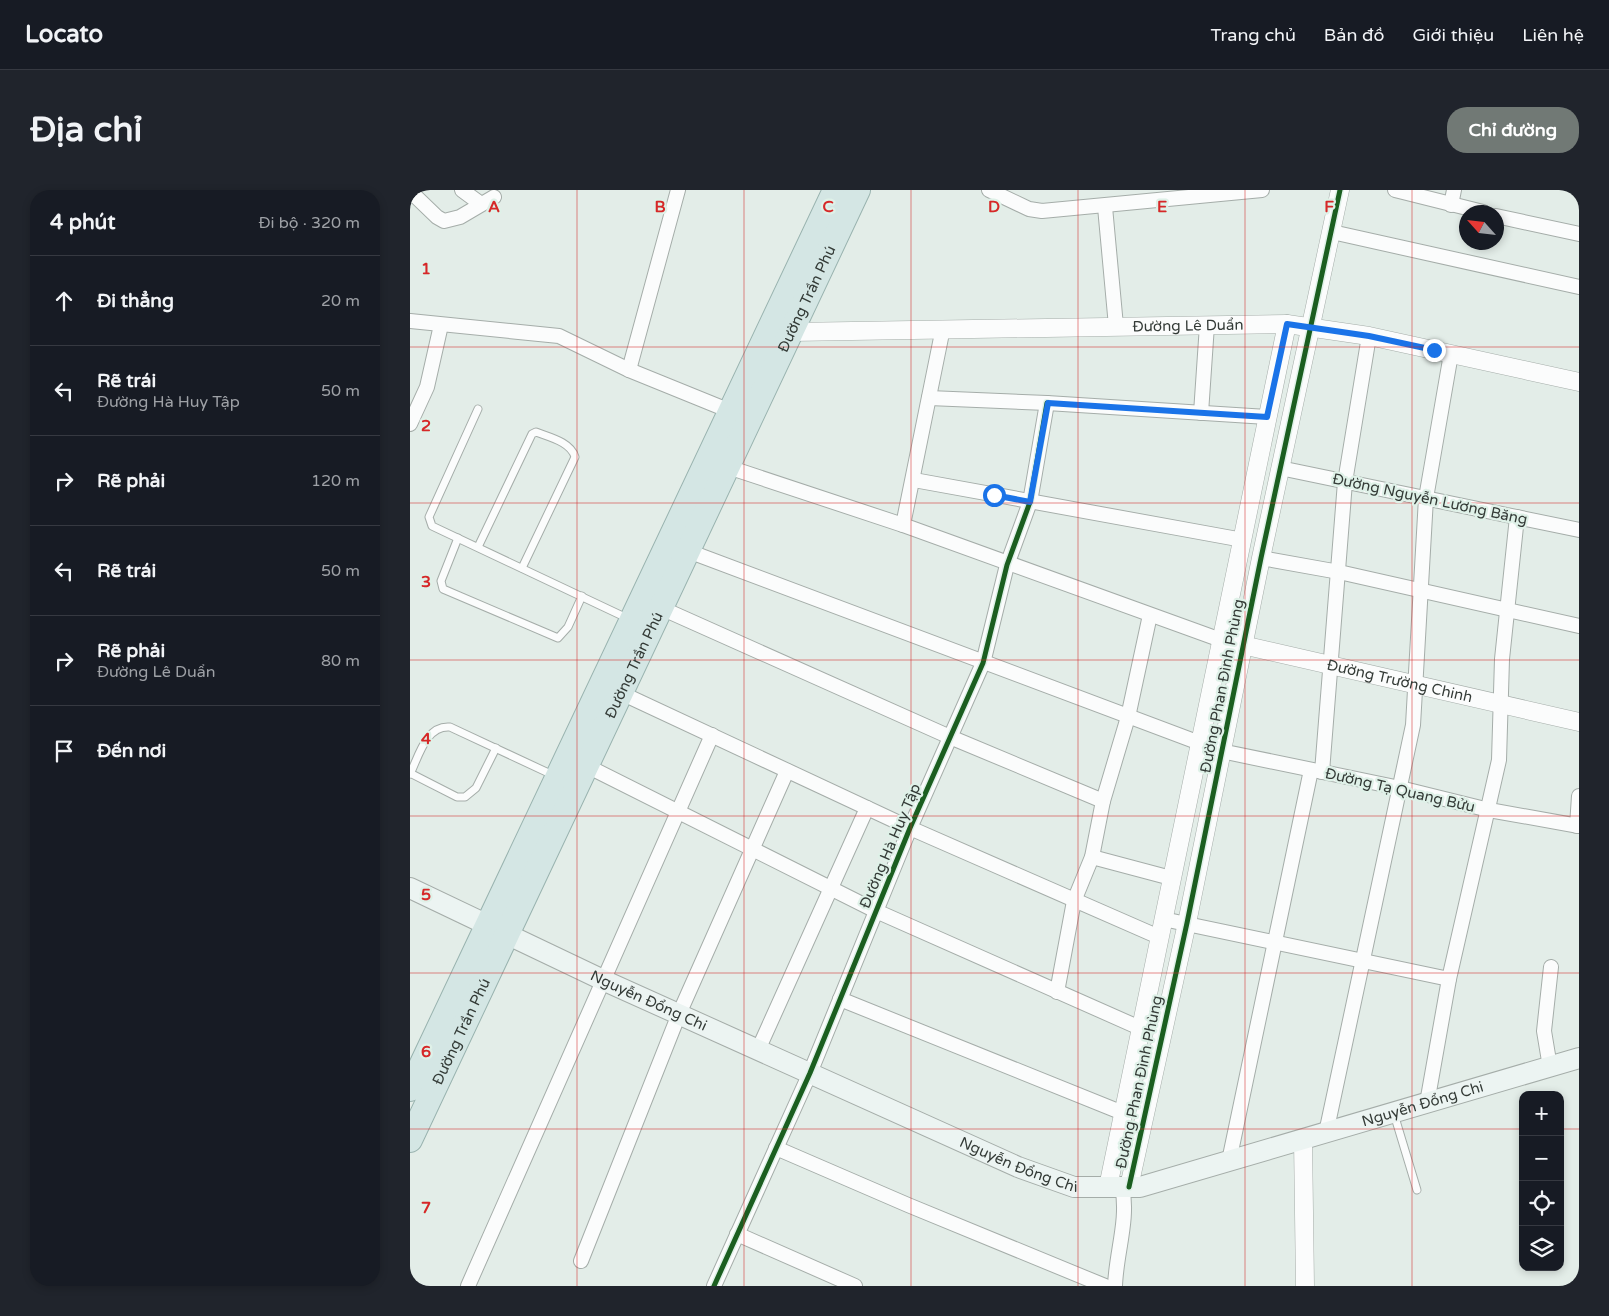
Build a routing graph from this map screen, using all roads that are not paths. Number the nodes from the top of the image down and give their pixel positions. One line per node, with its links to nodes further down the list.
1 (462, 190): 13 (street)
2 (678, 190): 31 (street)
3 (835, 190): 36 (highway, Đường Trần Phú)
4 (858, 190): 28 (highway, Đường Trần Phú)
5 (989, 190): 15 (street)
6 (1262, 190): 11 (street)
7 (1340, 190): 18 (street, Đường Phan Đình Phùng)
8 (1395, 190): 14 (street)
9 (1454, 190): 14 (street)
10 (410, 191): 13 (street)
11 (1199, 193): 15 (street)
12 (494, 197): 13 (street)
13 (481, 204)
14 (1451, 205): 16 (street)
15 (1105, 207): 25 (street)
16 (1459, 207)
17 (1504, 218): 19 (street)
18 (1332, 232): 20 (street); 26 (street, Đường Phan Đình Phùng)
19 (1579, 234)
20 (1579, 287)
21 (410, 321): 23 (street)
22 (1287, 324): 24 (street, Đường Lê Duẩn); 26 (street, Đường Lê Duẩn); 38 (street, Đường Phan Đình Phùng)
23 (440, 325): 31 (street); 39 (street)
24 (1208, 325): 25 (street, Đường Lê Duẩn); 37 (street)
25 (1116, 326): 27 (street, Đường Lê Duẩn)
26 (1312, 326): 29 (street, Đường Lê Duẩn); 41 (street, Đường Phan Đình Phùng)
27 (943, 328): 28 (street, Đường Lê Duẩn); 33 (street)
28 (792, 332): 40 (highway, Đường Trần Phú)
29 (1369, 336): 30 (street, Đường Lê Duẩn); 43 (street)
30 (1450, 354): 32 (street, Đường Lê Duẩn); 44 (street)
31 (629, 370): 36 (street)
32 (1579, 382)
33 (929, 398): 34 (street); 42 (street)
34 (1048, 403): 37 (street); 45 (street, Đường Hà Huy Tập)
35 (478, 409): 49 (lane)
36 (730, 411): 62 (highway, Đường Trần Phú)
37 (1201, 413): 38 (street)
38 (1267, 417): 50 (street, Đường Phan Đình Phùng)
39 (410, 424)
40 (728, 467): 47 (street); 52 (highway, Đường Trần Phú)
41 (1280, 468): 43 (street, Đường Nguyễn Lương Băng); 53 (street, Đường Phan Đình Phùng)
42 (914, 480): 45 (street); 47 (street)
43 (1345, 482): 44 (street, Đường Nguyễn Lương Băng); 56 (street)
44 (1426, 498): 46 (street, Đường Nguyễn Lương Băng); 57 (street)
45 (1030, 502): 50 (street); 54 (street, Đường Hà Huy Tập)
46 (1517, 518): 48 (street, Đường Nguyễn Lương Băng); 60 (street)
47 (903, 525): 54 (street)
48 (1579, 530)
49 (458, 538): 51 (lane); 58 (lane)
50 (1243, 540): 64 (street, Đường Phan Đình Phùng)
51 (478, 547): 55 (lane); 55 (lane)
52 (688, 551): 59 (highway, Đường Trần Phú); 66 (street, Đường Tạ Quang Bửu)
53 (1261, 558): 56 (street); 65 (street, Đường Phan Đình Phùng)
54 (1007, 565): 61 (street); 66 (street, Đường Hà Huy Tập)
55 (522, 568): 58 (lane)
56 (1339, 572): 57 (street); 67 (street)
57 (1420, 591): 60 (street); 68 (street)
58 (582, 596): 62 (lane)
59 (661, 608): 69 (highway, Đường Trần Phú); 74 (street)
60 (1506, 611): 63 (street); 70 (street)
61 (1150, 615): 64 (street); 71 (street)
62 (632, 620): 82 (highway, Đường Trần Phú)
63 (1579, 626)
64 (1221, 640): 65 (street, Đường Trường Chinh); 75 (street, Đường Phan Đình Phùng)
65 (1243, 645): 67 (street, Đường Trường Chinh); 77 (street, Đường Phan Đình Phùng)
66 (983, 663): 71 (street, Đường Tạ Quang Bửu); 74 (street, Đường Hà Huy Tập)
67 (1332, 665): 68 (street, Đường Trường Chinh); 80 (street)
68 (1415, 685): 70 (street, Đường Trường Chinh); 83 (street)
69 (621, 693): 73 (street); 78 (highway, Đường Trần Phú)
70 (1499, 704): 72 (street, Đường Trường Chinh); 87 (street)
71 (1128, 717): 75 (street, Đường Tạ Quang Bửu); 85 (street)
72 (1579, 722)
73 (712, 735): 79 (street); 88 (street)
74 (950, 737): 85 (street); 90 (street, Đường Hà Huy Tập)
75 (1200, 743): 77 (street, Đường Tạ Quang Bửu); 93 (street, Đường Phan Đình Phùng)
76 (496, 748): 81 (lane); 81 (lane); 82 (lane)
77 (1221, 752): 80 (street, Đường Tạ Quang Bửu); 99 (street, Đường Phan Đình Phùng)
78 (587, 766): 88 (street); 100 (highway, Đường Trần Phú)
79 (787, 771): 86 (street); 91 (street)
80 (1316, 771): 83 (street, Đường Tạ Quang Bửu); 102 (street)
81 (410, 774)
82 (557, 778): 100 (highway, Đường Trần Phú)
83 (1400, 788): 87 (street, Đường Tạ Quang Bửu); 103 (street)
84 (1579, 796): 89 (street)
85 (1103, 801): 92 (street)
86 (867, 808): 90 (street); 95 (street)
87 (1489, 810): 89 (street, Đường Tạ Quang Bửu); 105 (street)
88 (679, 811): 91 (street); 106 (street)
89 (1578, 826)
90 (910, 828): 96 (street); 97 (street, Đường Hà Huy Tập)
91 (752, 850): 95 (street); 109 (street)
92 (1092, 857): 93 (street); 96 (street)
93 (1171, 878): 98 (street, Đường Phan Đình Phùng)
94 (410, 888): 100 (main road, Nguyễn Đổng Chi)
95 (831, 889): 97 (street); 111 (street)
96 (1074, 901): 101 (street); 107 (street)
97 (876, 911): 107 (street); 108 (street, Đường Hà Huy Tập)
98 (1163, 919): 99 (street); 101 (street, Đường Phan Đình Phùng)
99 (1187, 923): 102 (street); 124 (street, Đường Phan Đình Phùng)
100 (498, 929): 106 (main road, Nguyễn Đổng Chi); 115 (highway, Đường Trần Phú); 121 (highway, Đường Trần Phú)
101 (1159, 937): 110 (street, Đường Phan Đình Phùng)
102 (1276, 942): 103 (street); 123 (street)
103 (1362, 960): 105 (street); 119 (street)
104 (1551, 967): 113 (street)
105 (1449, 979): 116 (street)
106 (605, 981): 109 (main road, Nguyễn Đổng Chi); 128 (street)
107 (1057, 992): 110 (street)
108 (840, 999): 114 (street, Đường Hà Huy Tập); 117 (street)
109 (679, 1014): 111 (main road, Nguyễn Đổng Chi); 127 (street)
110 (1140, 1028): 117 (street, Đường Phan Đình Phùng)
111 (758, 1050): 114 (main road, Nguyễn Đổng Chi)
112 (1579, 1058): 113 (main road, Nguyễn Đổng Chi)
113 (1550, 1067): 116 (main road, Nguyễn Đổng Chi)
114 (810, 1073): 122 (street, Đường Hà Huy Tập); 124 (main road, Nguyễn Đổng Chi)
115 (412, 1080)
116 (1427, 1103): 118 (main road, Nguyễn Đổng Chi)
117 (1123, 1113): 124 (street, Đường Phan Đình Phùng)
118 (1393, 1113): 119 (main road, Nguyễn Đổng Chi); 125 (lane)
119 (1326, 1132): 120 (main road, Nguyễn Đổng Chi)
120 (1303, 1139): 123 (main road, Nguyễn Đổng Chi); 133 (street)
121 (410, 1140)
122 (776, 1148): 126 (street, Đường Hà Huy Tập); 131 (street)
123 (1229, 1161): 124 (main road, Nguyễn Đổng Chi)
124 (1120, 1187): 132 (street)
125 (1417, 1190)
126 (738, 1234): 129 (street, Đường Hà Huy Tập); 130 (street)
127 (581, 1261)
128 (468, 1286)
129 (714, 1286)
130 (855, 1286)
131 (1106, 1286)
132 (1114, 1286)
133 (1305, 1286)

